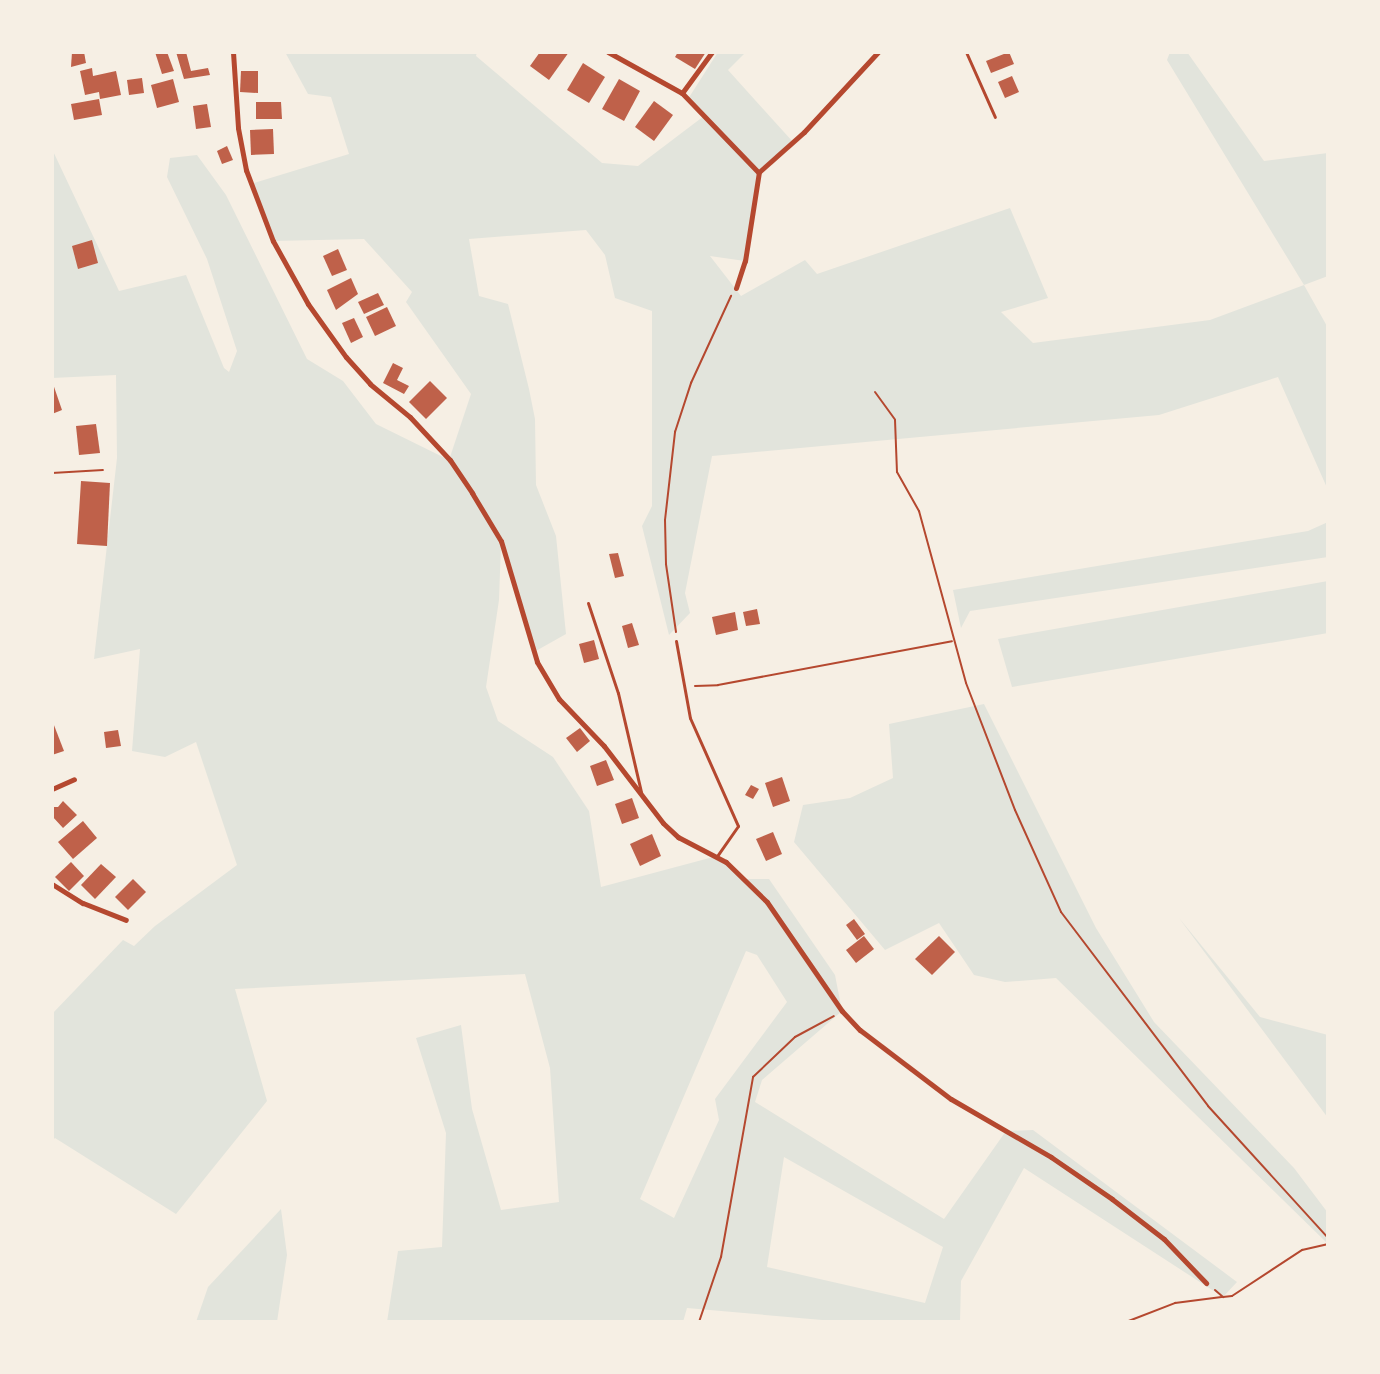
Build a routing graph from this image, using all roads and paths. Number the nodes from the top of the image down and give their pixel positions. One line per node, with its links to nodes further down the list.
1 (233, 52): 19 (street)
2 (608, 52): 6 (street)
3 (712, 52): 6 (street)
4 (878, 52): 8 (street)
5 (966, 52): 7 (lane)
6 (682, 93): 8 (street)
7 (995, 117)
8 (759, 172): 9 (street)
9 (736, 288): 15 (path)
10 (875, 392): 14 (path)
11 (103, 470): 12 (path)
12 (52, 473)
13 (588, 603): 19 (lane)
14 (954, 640): 16 (path); 24 (path)
15 (676, 641): 16 (lane)
16 (681, 686): 20 (lane)
17 (74, 779): 18 (street)
18 (52, 789)
19 (641, 794): 20 (street)
20 (717, 856): 23 (street)
21 (52, 884): 22 (street)
22 (126, 920)
23 (842, 1011): 26 (street); 28 (path)
24 (1328, 1238)
25 (1328, 1244): 27 (path)
26 (1206, 1283): 27 (path)
27 (1223, 1297): 29 (path)
28 (699, 1322)
29 (1108, 1322)

